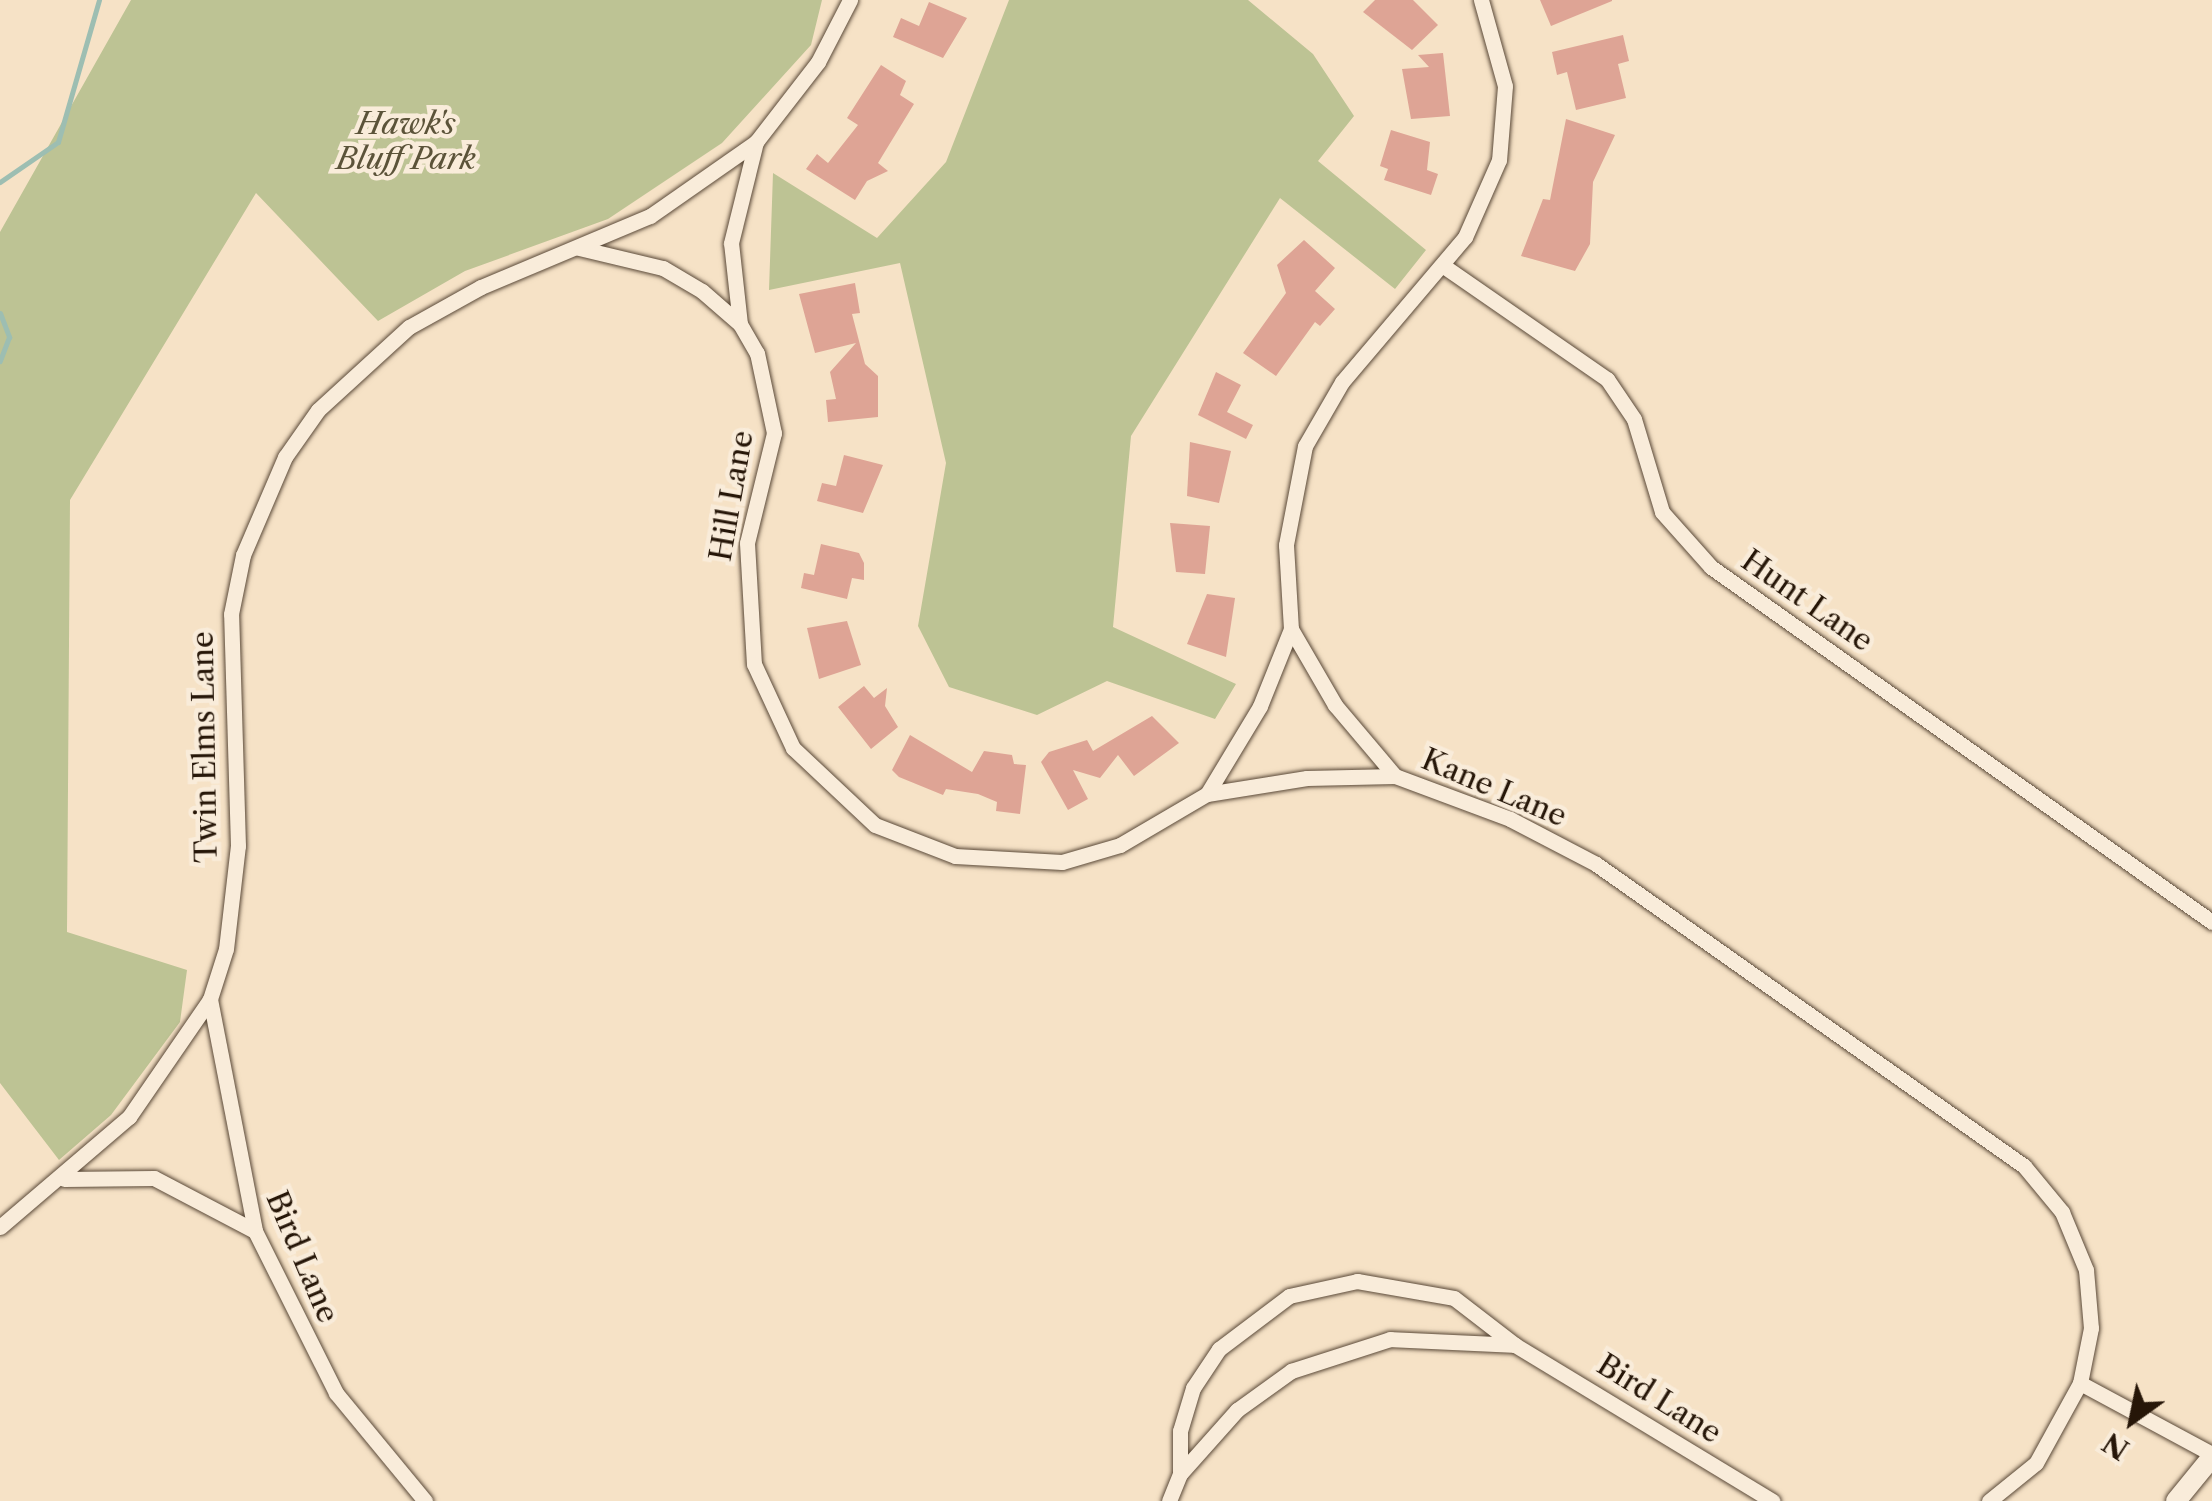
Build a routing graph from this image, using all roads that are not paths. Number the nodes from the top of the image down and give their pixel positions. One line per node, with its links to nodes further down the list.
1 (850, 0): 3 (street, Twin Elms Lane)
2 (1482, 0): 5 (street, Kane Lane)
3 (756, 142): 4 (street, Twin Elms Lane); 6 (street)
4 (579, 248): 6 (street); 11 (street, Twin Elms Lane)
5 (1445, 267): 7 (street, Kane Lane); 10 (street, Hunt Lane)
6 (740, 324): 9 (street, Hill Lane)
7 (1291, 630): 8 (street, Kane Lane); 9 (street)
8 (1394, 776): 9 (street); 16 (street, Kane Lane)
9 (1207, 794)
10 (2212, 922)
11 (210, 999): 12 (street, Twin Elms Lane); 14 (street, Bird Lane)
12 (64, 1179): 13 (street, Twin Elms Lane); 14 (street)
13 (0, 1226)
14 (255, 1231): 19 (street, Bird Lane)
15 (1515, 1345): 18 (street, Bird Lane); 18 (street, Bird Lane); 21 (street, Bird Lane)
16 (2080, 1383): 17 (street); 22 (street)
17 (2212, 1456): 23 (street)
18 (1180, 1474): 20 (street, Bird Lane)
19 (425, 1501)
20 (1169, 1501)
21 (1773, 1501)
22 (1989, 1501)
23 (2176, 1501)

